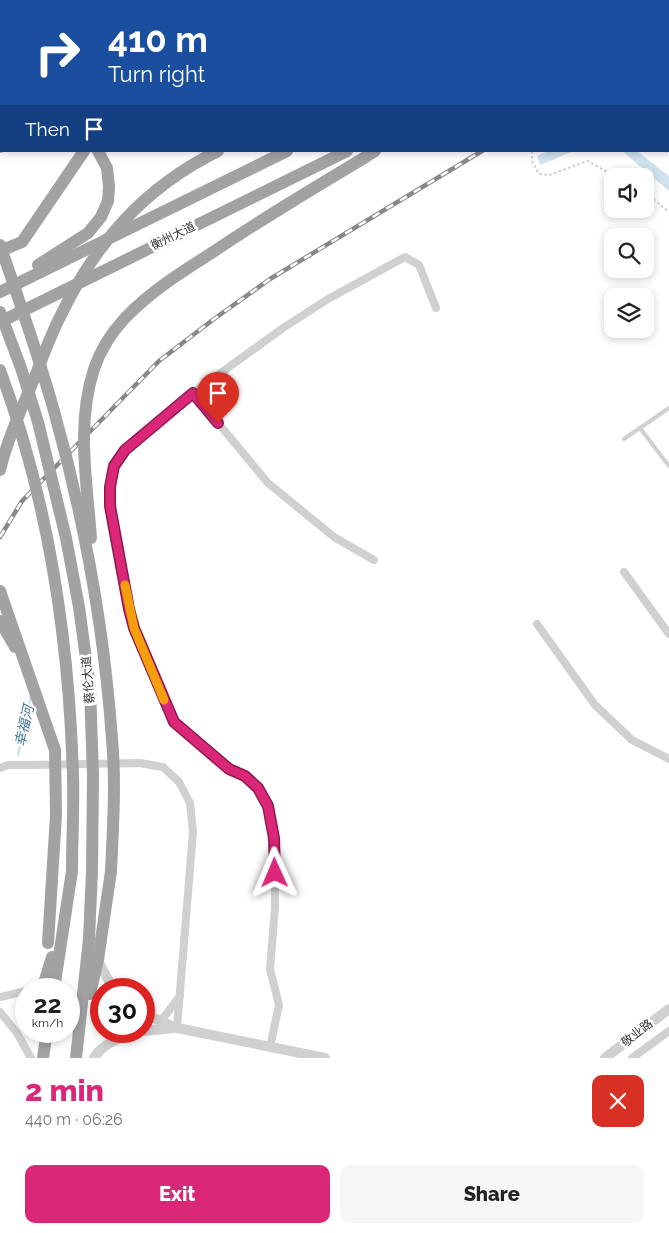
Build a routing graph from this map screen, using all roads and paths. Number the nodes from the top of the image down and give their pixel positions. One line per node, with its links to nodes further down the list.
1 (83, 152): 12 (highway)
2 (99, 152): 13 (highway)
3 (216, 152): 23 (highway, bridge)
4 (285, 152): 13 (highway, 衡州大道)
5 (345, 152): 16 (highway, 衡州大道)
6 (532, 152): 8 (path)
7 (370, 155): 27 (highway, bridge)
8 (604, 170)
9 (654, 200): 10 (path)
10 (669, 212)
11 (0, 245): 27 (highway, bridge)
12 (0, 251)
13 (0, 291)
14 (436, 308): 18 (street)
15 (0, 312): 34 (highway, 蔡伦大道, bridge)
16 (0, 322)
17 (0, 370): 37 (highway, 蔡伦大道, bridge)
18 (193, 393): 24 (street); 52 (street)
19 (669, 408): 20 (lane)
20 (640, 428): 21 (lane); 22 (lane)
21 (624, 439)
22 (669, 466)
23 (0, 470)
24 (374, 560)
25 (624, 572): 30 (street)
26 (0, 591): 31 (highway, bridge)
27 (97, 606): 35 (highway, bridge)
28 (0, 621): 31 (highway, bridge)
29 (537, 624): 32 (street)
30 (669, 634)
31 (25, 664): 36 (highway, bridge)
32 (669, 759)
33 (0, 768): 40 (street)
34 (89, 939): 35 (street); 53 (highway, 蔡伦大道)
35 (98, 960): 38 (street); 53 (highway)
36 (48, 978)
37 (50, 978)
38 (107, 978)
39 (15, 994): 41 (street)
40 (180, 996): 45 (street); 46 (street)
41 (0, 998)
42 (669, 1009): 58 (street, 敬业路)
43 (0, 1012): 54 (street)
44 (155, 1019): 45 (street)
45 (161, 1021): 46 (street)
46 (177, 1028): 47 (street); 52 (street)
47 (155, 1030)
48 (669, 1031): 59 (street)
49 (42, 1043): 55 (highway)
50 (44, 1043): 55 (highway)
51 (111, 1043): 56 (street)
52 (270, 1047): 57 (street)
53 (76, 1055)
54 (31, 1058)
55 (41, 1058)
56 (94, 1058)
57 (325, 1058)
58 (605, 1058)
59 (632, 1058)

